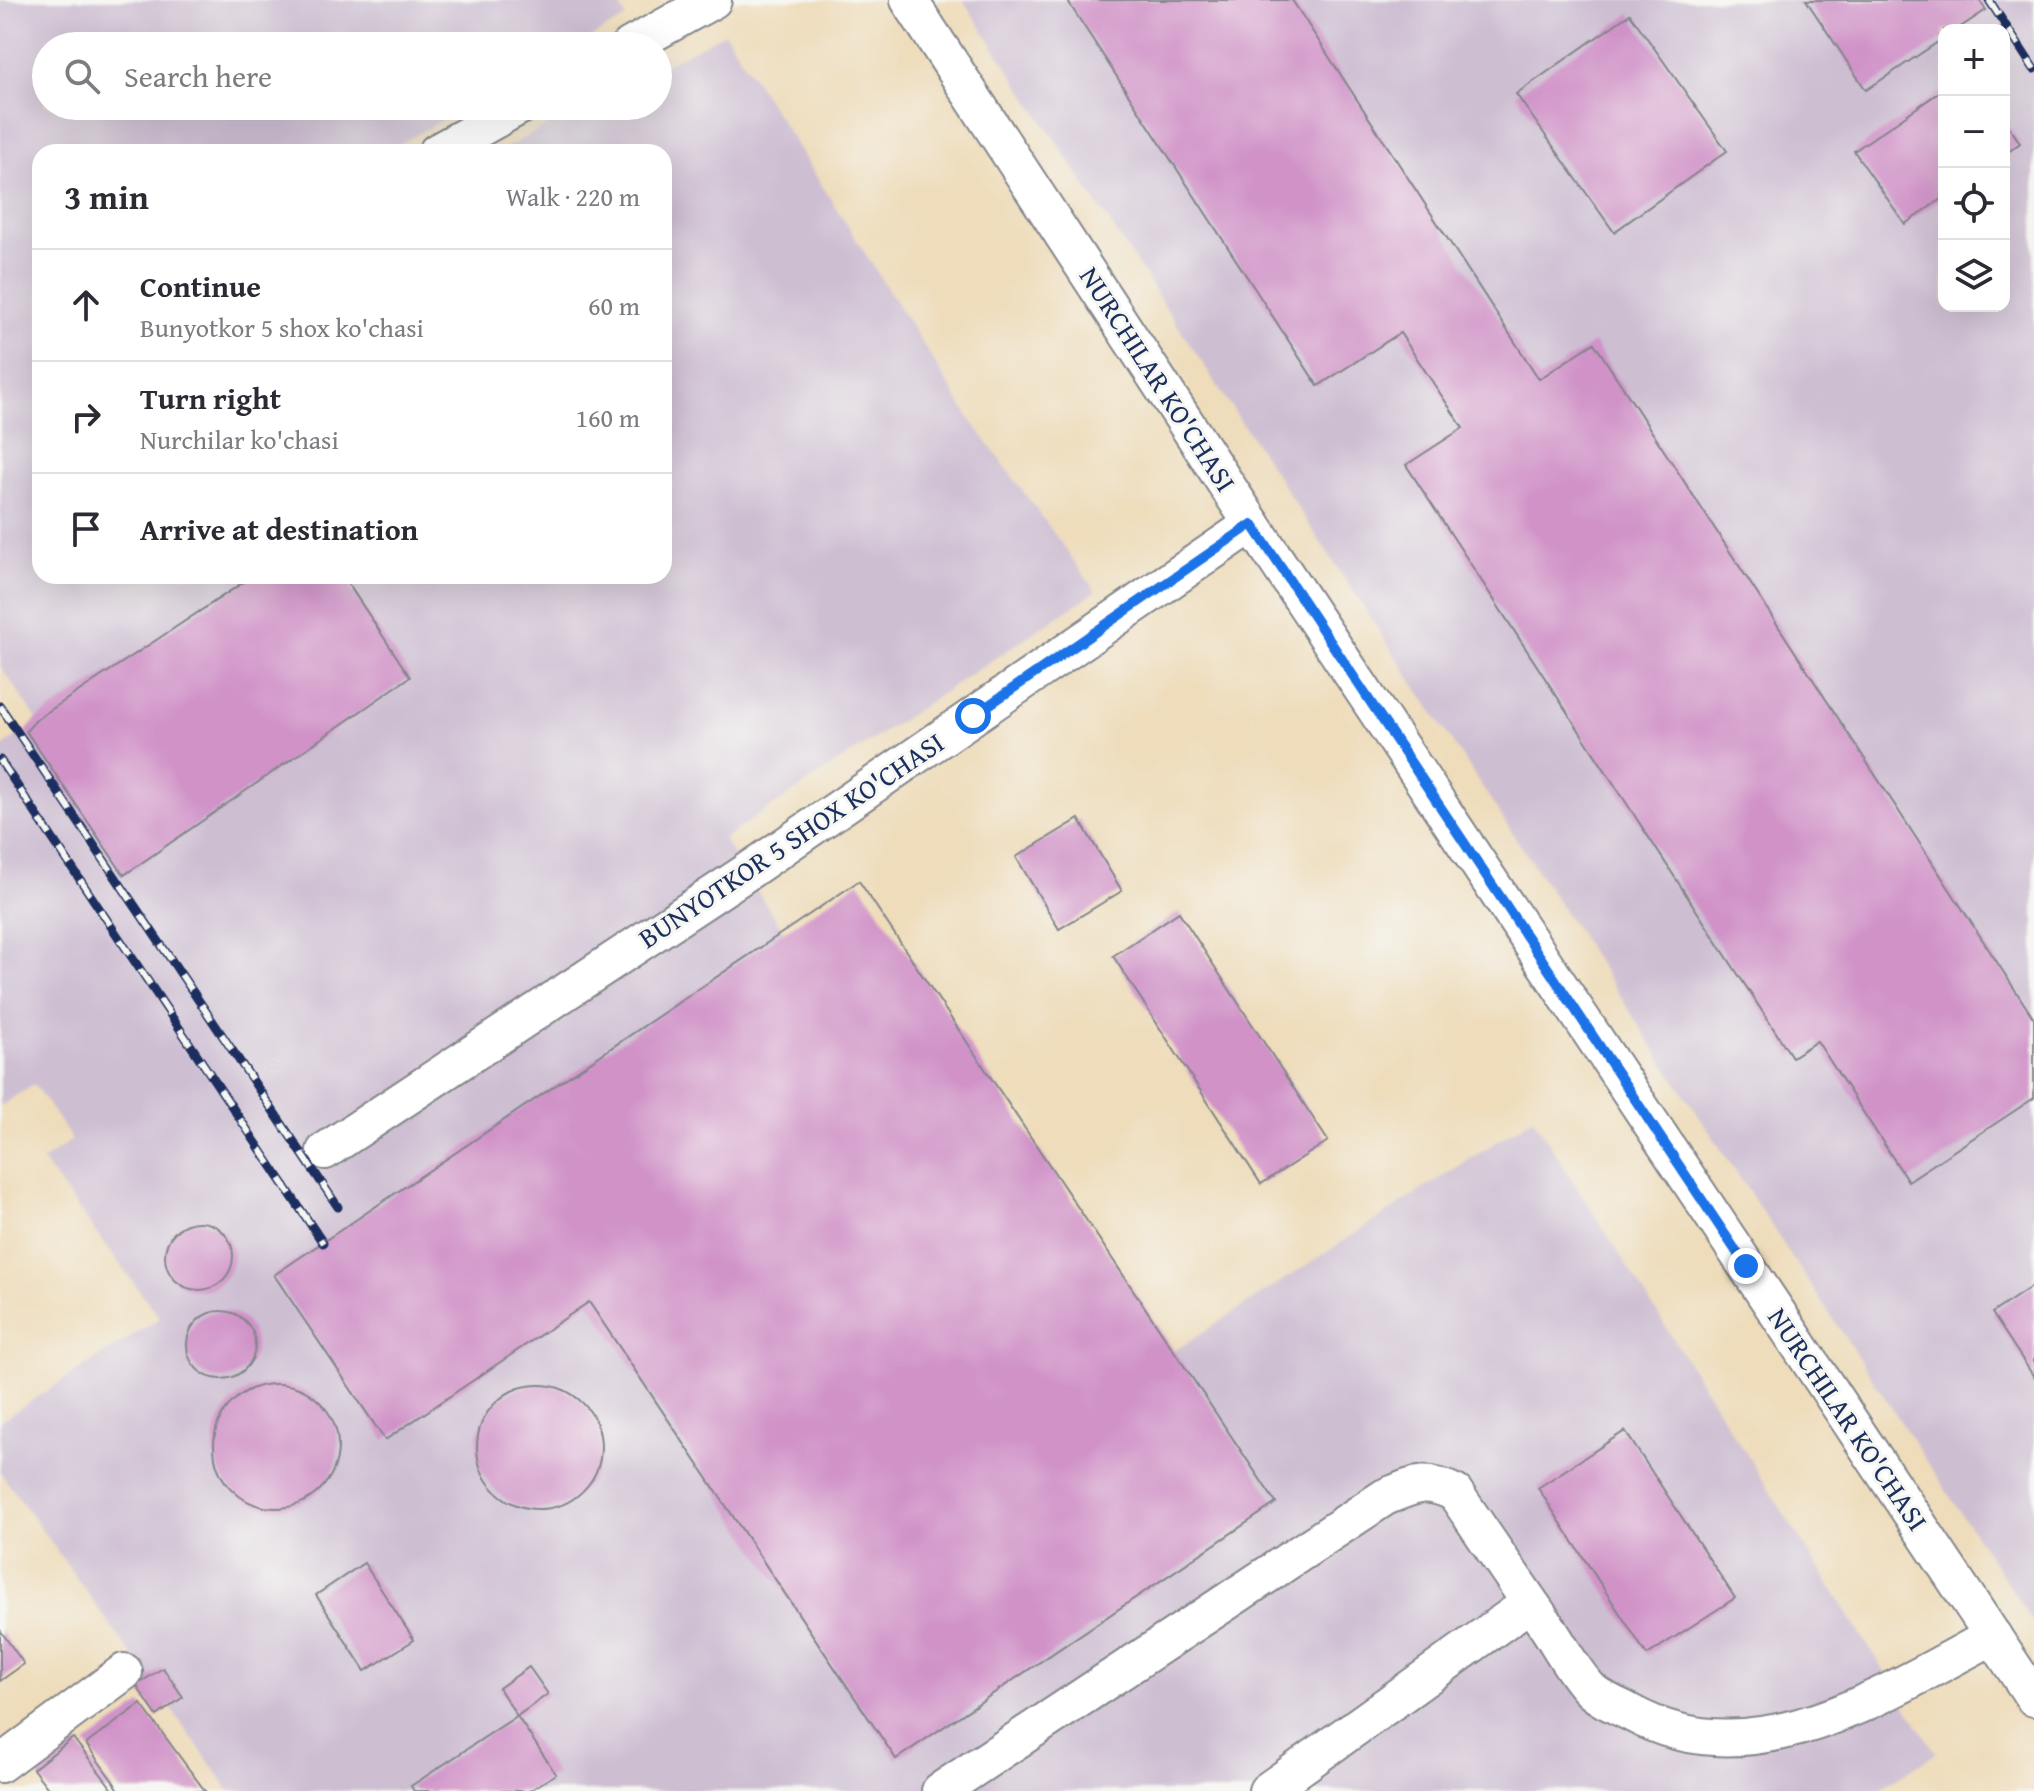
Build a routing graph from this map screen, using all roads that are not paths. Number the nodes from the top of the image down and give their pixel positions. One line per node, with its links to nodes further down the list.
1 (713, 0): 3 (street)
2 (909, 0): 6 (street, NURCHILAR KO'CHASI)
3 (655, 32)
4 (495, 120): 5 (street)
5 (451, 144)
6 (1252, 524): 7 (street, BUNYOTKOR 5 SHOX KO'CHASI); 9 (street, NURCHILAR KO'CHASI)
7 (325, 1151)
8 (1530, 1603): 9 (street); 13 (street); 14 (street)
9 (1993, 1636): 11 (street, NURCHILAR KO'CHASI)
10 (124, 1672): 12 (street)
11 (2034, 1698)
12 (0, 1764)
13 (940, 1791)
14 (1267, 1791)

